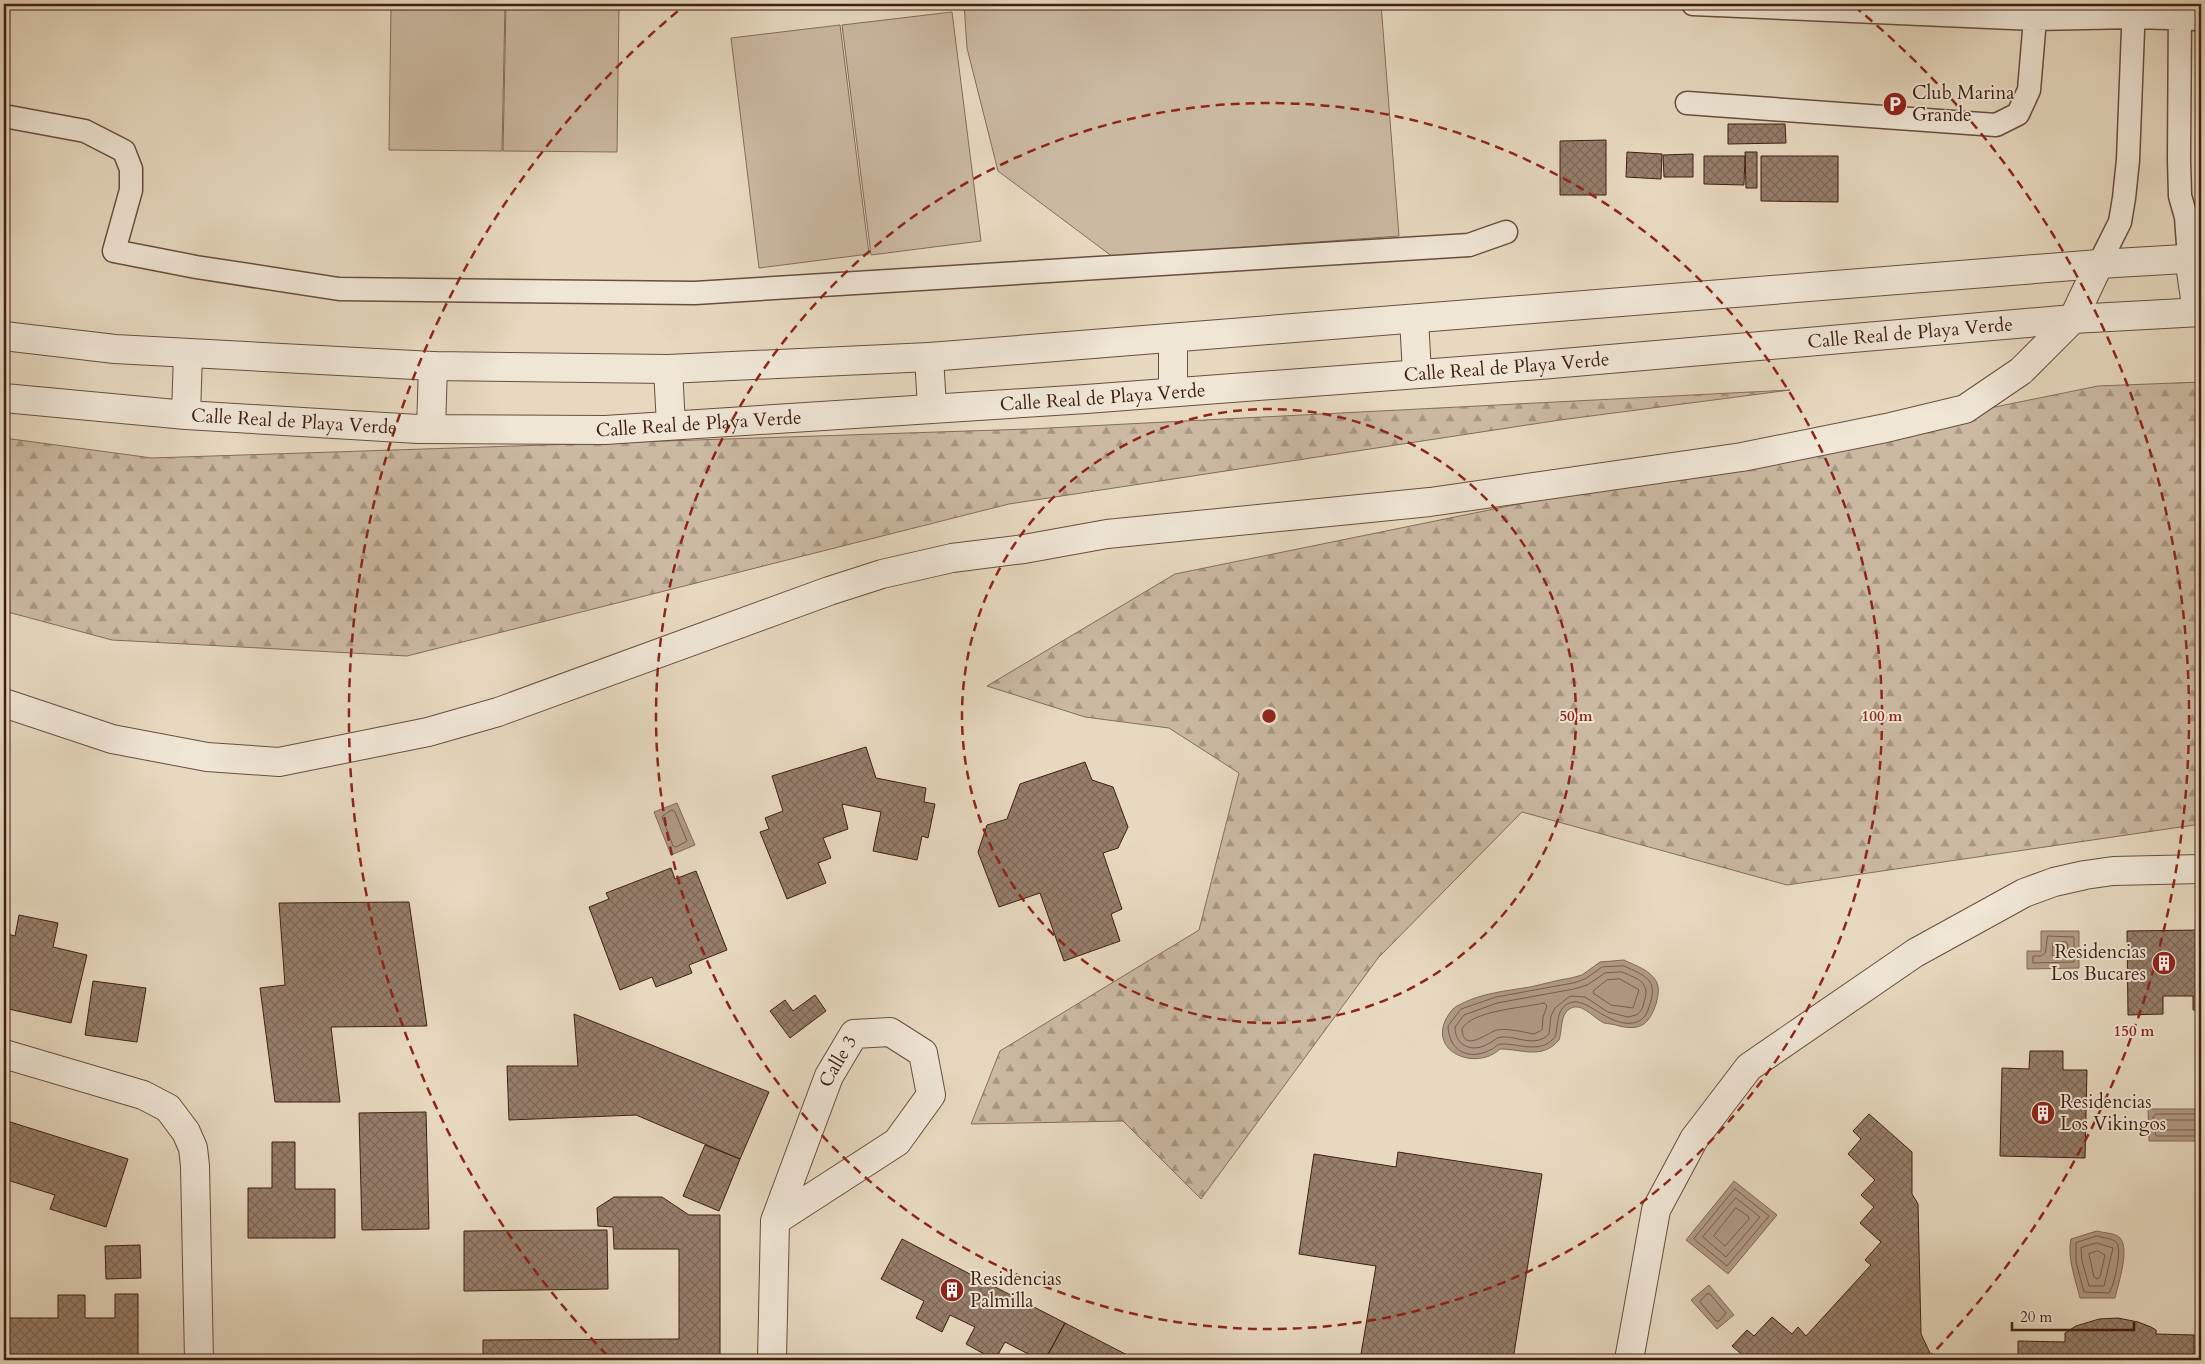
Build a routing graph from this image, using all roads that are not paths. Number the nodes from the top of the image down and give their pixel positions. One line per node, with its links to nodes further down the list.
1 (1693, 4): 4 (lane)
2 (2134, 10): 3 (lane); 4 (lane); 9 (lane)
3 (2187, 14): 8 (lane)
4 (2035, 19): 5 (lane)
5 (1687, 103)
6 (4, 116): 7 (lane)
7 (1506, 232)
8 (2195, 258): 9 (street); 10 (street)
9 (2099, 264): 11 (street); 12 (street)
10 (2199, 312): 12 (street, Calle Real de Playa Verde)
11 (1414, 318): 14 (street); 19 (street)
12 (2073, 318): 19 (street, Calle Real de Playa Verde); 26 (street)
13 (4, 336): 15 (street)
14 (1173, 338): 16 (street); 20 (street)
15 (188, 353): 17 (street); 23 (street)
16 (929, 356): 18 (street); 22 (street)
17 (433, 366): 18 (street); 25 (street)
18 (668, 369): 24 (street)
19 (1417, 374): 20 (street, Calle Real de Playa Verde)
20 (1173, 392): 22 (street, Calle Real de Playa Verde)
21 (4, 398): 23 (street, Calle Real de Playa Verde)
22 (932, 407): 24 (street, Calle Real de Playa Verde)
23 (186, 415): 25 (street, Calle Real de Playa Verde)
24 (670, 425): 25 (street, Calle Real de Playa Verde)
25 (431, 429)
26 (4, 703)
27 (2201, 869): 32 (street)
28 (4, 1054): 30 (street)
29 (775, 1221): 29 (street, Calle 3); 31 (street, Calle 3)
30 (199, 1360)
31 (772, 1360)
32 (1629, 1360)

